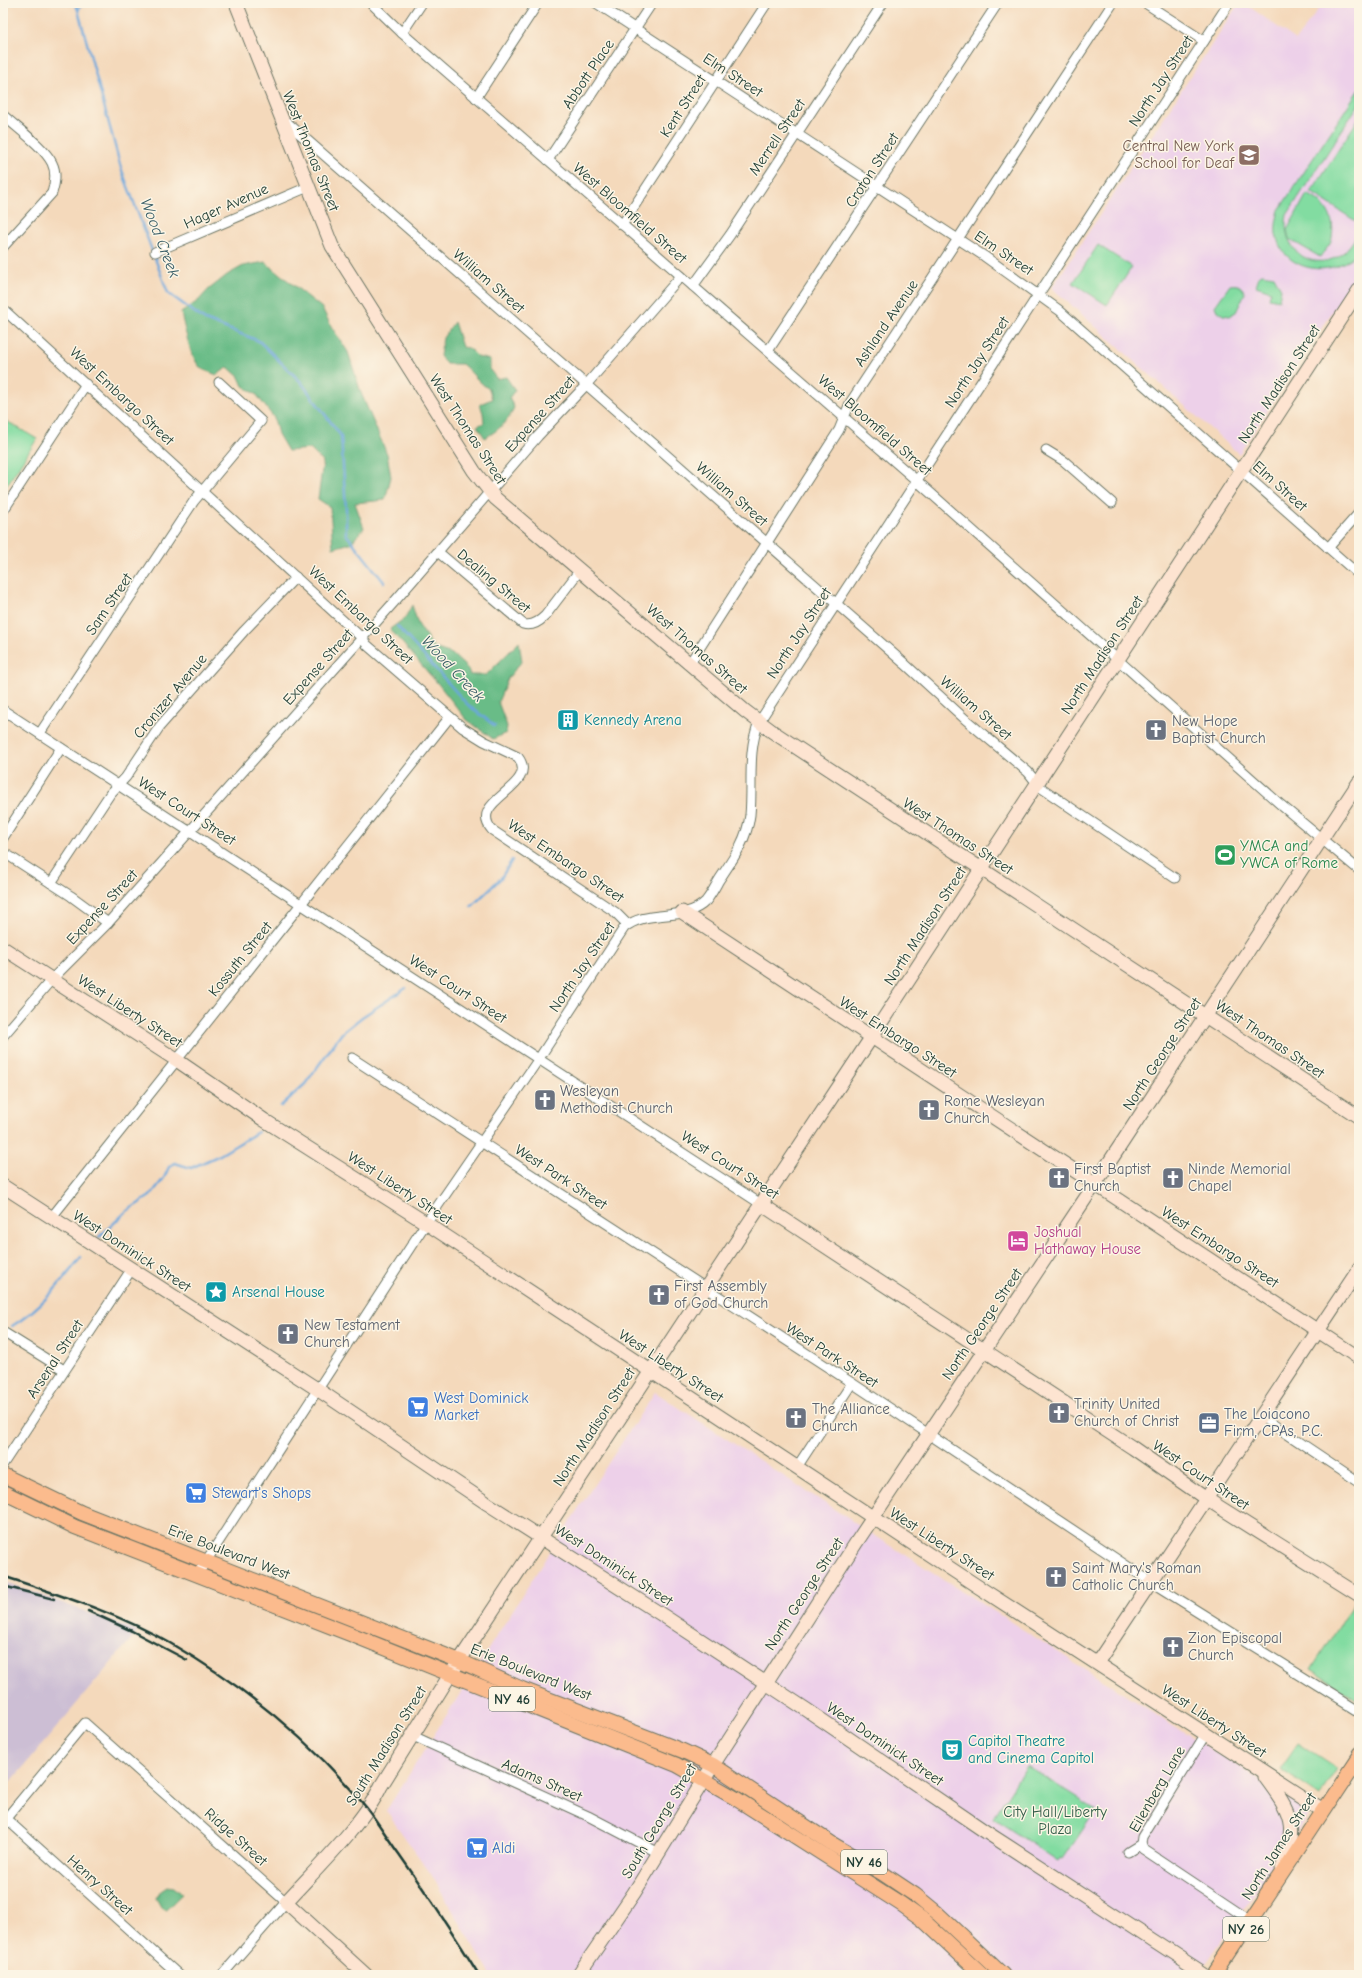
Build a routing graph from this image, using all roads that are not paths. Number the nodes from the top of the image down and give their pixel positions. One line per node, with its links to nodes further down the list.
1 (236, 3): 19 (street, West Thomas Street)
2 (371, 3): 14 (street, West Bloomfield Street)
3 (422, 3): 14 (street)
4 (538, 3): 17 (street)
5 (596, 3): 13 (street, Elm Street)
6 (652, 3): 13 (street, Abbott Place)
7 (767, 3): 16 (street, Kent Street)
8 (883, 3): 20 (street, Merrell Street)
9 (998, 3): 23 (street, Croton Street)
10 (1113, 3): 25 (street, Ashland Avenue)
11 (1145, 3): 15 (street)
12 (1229, 3): 15 (street, North Jay Street)
13 (635, 28): 16 (street, Elm Street); 21 (street, Abbott Place)
14 (402, 33): 17 (street, West Bloomfield Street)
15 (1204, 41): 31 (street, North Jay Street)
16 (716, 81): 20 (street, Elm Street); 24 (street, Kent Street)
17 (476, 98): 21 (street, West Bloomfield Street)
18 (3, 115): 26 (street)
19 (281, 118): 22 (street, West Thomas Street); 36 (street, William Street)
20 (797, 134): 23 (street, Elm Street); 29 (street, Merrell Street)
21 (548, 160): 24 (street, West Bloomfield Street)
22 (308, 187): 27 (street, Hager Avenue); 42 (street, West Thomas Street)
23 (878, 187): 25 (street, Elm Street); 33 (street, Croton Street)
24 (622, 225): 28 (street, West Bloomfield Street)
25 (959, 239): 31 (street, Elm Street); 37 (street, Ashland Avenue)
26 (3, 247)
27 (155, 252)
28 (681, 276): 29 (street, West Bloomfield Street); 36 (street, Expense Street)
29 (693, 286): 33 (street, West Bloomfield Street)
30 (1359, 290): 39 (street, North Madison Street)
31 (1038, 294): 39 (street, Elm Street); 40 (street, North Jay Street)
32 (3, 309): 35 (street, West Embargo Street)
33 (768, 351): 37 (street, West Bloomfield Street)
34 (219, 382): 41 (street, Sam Street)
35 (86, 384): 41 (street, West Embargo Street); 44 (street)
36 (586, 385): 42 (street, Expense Street); 46 (street, William Street)
37 (844, 417): 40 (street, West Bloomfield Street); 46 (street, Ashland Avenue)
38 (1046, 450): 43 (street)
39 (1242, 471): 47 (street, Elm Street); 54 (street, North Madison Street)
40 (916, 480): 52 (street, North Jay Street); 54 (street, West Bloomfield Street)
41 (201, 491): 51 (street, West Embargo Street); 59 (street, Sam Street)
42 (490, 492): 48 (street, Expense Street); 49 (street, West Thomas Street)
43 (1112, 503)
44 (3, 511)
45 (1359, 513): 47 (street)
46 (766, 542): 52 (street, William Street); 55 (street, Ashland Avenue)
47 (1328, 548): 50 (street, Elm Street)
48 (438, 552): 49 (street, Dealing Street); 53 (street, Expense Street)
49 (580, 570): 55 (street, West Thomas Street)
50 (1359, 576)
51 (296, 577): 53 (street, West Embargo Street); 63 (street, Cronizer Avenue)
52 (835, 604): 58 (street, North Jay Street); 62 (street, William Street)
53 (362, 638): 57 (street, West Embargo Street); 64 (street, Expense Street)
54 (1118, 659): 62 (street, North Madison Street); 66 (street, West Bloomfield Street)
55 (690, 663): 58 (street, West Thomas Street)
56 (3, 710): 59 (street, West Court Street)
57 (450, 718): 72 (street, Kossuth Street); 75 (street, West Embargo Street)
58 (759, 722): 68 (street, West Thomas Street); 73 (street, North Jay Street)
59 (40, 733): 60 (street, West Court Street)
60 (61, 748): 63 (street, West Court Street); 65 (street)
61 (1359, 782): 66 (street, North George Street)
62 (1038, 783): 68 (street, North Madison Street); 70 (street, William Street)
63 (118, 785): 64 (street, West Court Street); 71 (street, Cronizer Avenue)
64 (190, 831): 72 (street, West Court Street); 74 (street, Expense Street)
65 (3, 838)
66 (1322, 840): 69 (street, West Bloomfield Street); 78 (street, North George Street)
67 (3, 852): 71 (street)
68 (981, 870): 78 (street, West Thomas Street); 80 (street, North Madison Street)
69 (1359, 870)
70 (1175, 878)
71 (51, 883): 74 (street)
72 (301, 905): 82 (street, Kossuth Street); 83 (street, West Court Street)
73 (682, 912): 75 (street, North Jay Street); 80 (street, West Embargo Street)
74 (108, 923): 77 (street, Expense Street)
75 (628, 924): 83 (street, North Jay Street)
76 (3, 948): 77 (street, West Liberty Street)
77 (52, 980): 79 (street, Expense Street); 82 (street, West Liberty Street)
78 (1206, 1016): 84 (street, West Thomas Street); 86 (street, North George Street)
79 (3, 1036)
80 (871, 1038): 86 (street, West Embargo Street); 88 (street, North Madison Street)
81 (352, 1058): 85 (street, West Park Street)
82 (175, 1059): 89 (street, Kossuth Street); 90 (street, West Liberty Street)
83 (538, 1060): 85 (street, North Jay Street); 88 (street, West Court Street)
84 (1359, 1117)
85 (482, 1142): 90 (street, North Jay Street); 93 (street, West Park Street)
86 (1095, 1184): 94 (street, West Embargo Street); 96 (street, North George Street)
87 (3, 1186): 89 (street, West Dominick Street)
88 (761, 1204): 93 (street, North Madison Street); 96 (street, West Court Street)
89 (51, 1218): 92 (street, West Dominick Street)
90 (426, 1223): 99 (street, West Liberty Street); 101 (street, North Jay Street)
91 (1359, 1269): 94 (street)
92 (131, 1270): 98 (street, Arsenal Street); 101 (street, West Dominick Street)
93 (706, 1290): 99 (street, North Madison Street); 100 (street, West Park Street)
94 (1319, 1330): 97 (street, West Embargo Street); 102 (street)
95 (3, 1332): 98 (street)
96 (984, 1351): 103 (street, North George Street); 109 (street, West Court Street)
97 (1359, 1358)
98 (64, 1370): 104 (street, Arsenal Street)
99 (650, 1371): 105 (street, West Liberty Street); 111 (street, North Madison Street)
100 (852, 1383): 103 (street, West Park Street); 105 (street)
101 (317, 1389): 111 (street, West Dominick Street); 112 (street, North Jay Street)
102 (1262, 1417): 107 (street); 109 (street)
103 (928, 1433): 110 (street, North George Street); 114 (street, West Park Street)
104 (3, 1464)
105 (797, 1467): 110 (street, West Liberty Street)
106 (3, 1475): 112 (main road, Erie Boulevard West / NY 46)
107 (1359, 1482)
108 (3, 1492): 113 (main road, NY 46)
109 (1205, 1498): 114 (street); 115 (street, West Court Street)
110 (873, 1517): 117 (street, West Liberty Street); 119 (street, North George Street)
111 (541, 1537): 116 (street, South Madison Street); 119 (street, West Dominick Street)
112 (206, 1561): 113 (street, North Jay Street); 116 (main road, Erie Boulevard West / NY 46)
113 (197, 1575): 118 (main road, NY 46)
114 (1151, 1582): 117 (street); 120 (street, West Park Street)
115 (1359, 1595)
116 (460, 1661): 118 (street, South Madison Street); 124 (main road, Erie Boulevard West / NY 46)
117 (1097, 1663): 121 (street, West Liberty Street)
118 (450, 1675): 122 (street, South Madison Street); 126 (main road, NY 46)
119 (765, 1683): 124 (street, South George Street); 141 (street, West Dominick Street)
120 (1359, 1712)
121 (1205, 1735): 125 (street, West Liberty Street); 129 (street, Eilenberg Lane)
122 (413, 1736): 131 (street, Adams Street); 133 (street, South Madison Street)
123 (1359, 1756): 127 (main road, North James Street / NY 26)
124 (713, 1765): 126 (street, South George Street); 140 (main road, Erie Boulevard West / NY 46)
125 (1260, 1770): 127 (street, West Liberty Street); 132 (street)
126 (704, 1780): 131 (street, South George Street); 139 (main road, NY 46)
127 (1323, 1810): 132 (main road, North James Street / NY 26)
128 (4, 1819): 133 (street, Ridge Street); 135 (street, Henry Street)
129 (1141, 1844): 130 (street); 134 (street, Eilenberg Lane)
130 (1128, 1852)
131 (659, 1853): 138 (street, South George Street)
132 (1276, 1882): 134 (main road, North James Street / NY 26)
133 (286, 1902): 136 (street, South Madison Street); 137 (street, Ridge Street)
134 (1251, 1921): 142 (main road, North James Street / NY 26)
135 (179, 1975)
136 (222, 1975)
137 (366, 1975)
138 (578, 1975)
139 (982, 1975)
140 (1003, 1975)
141 (1206, 1975)
142 (1214, 1975)

